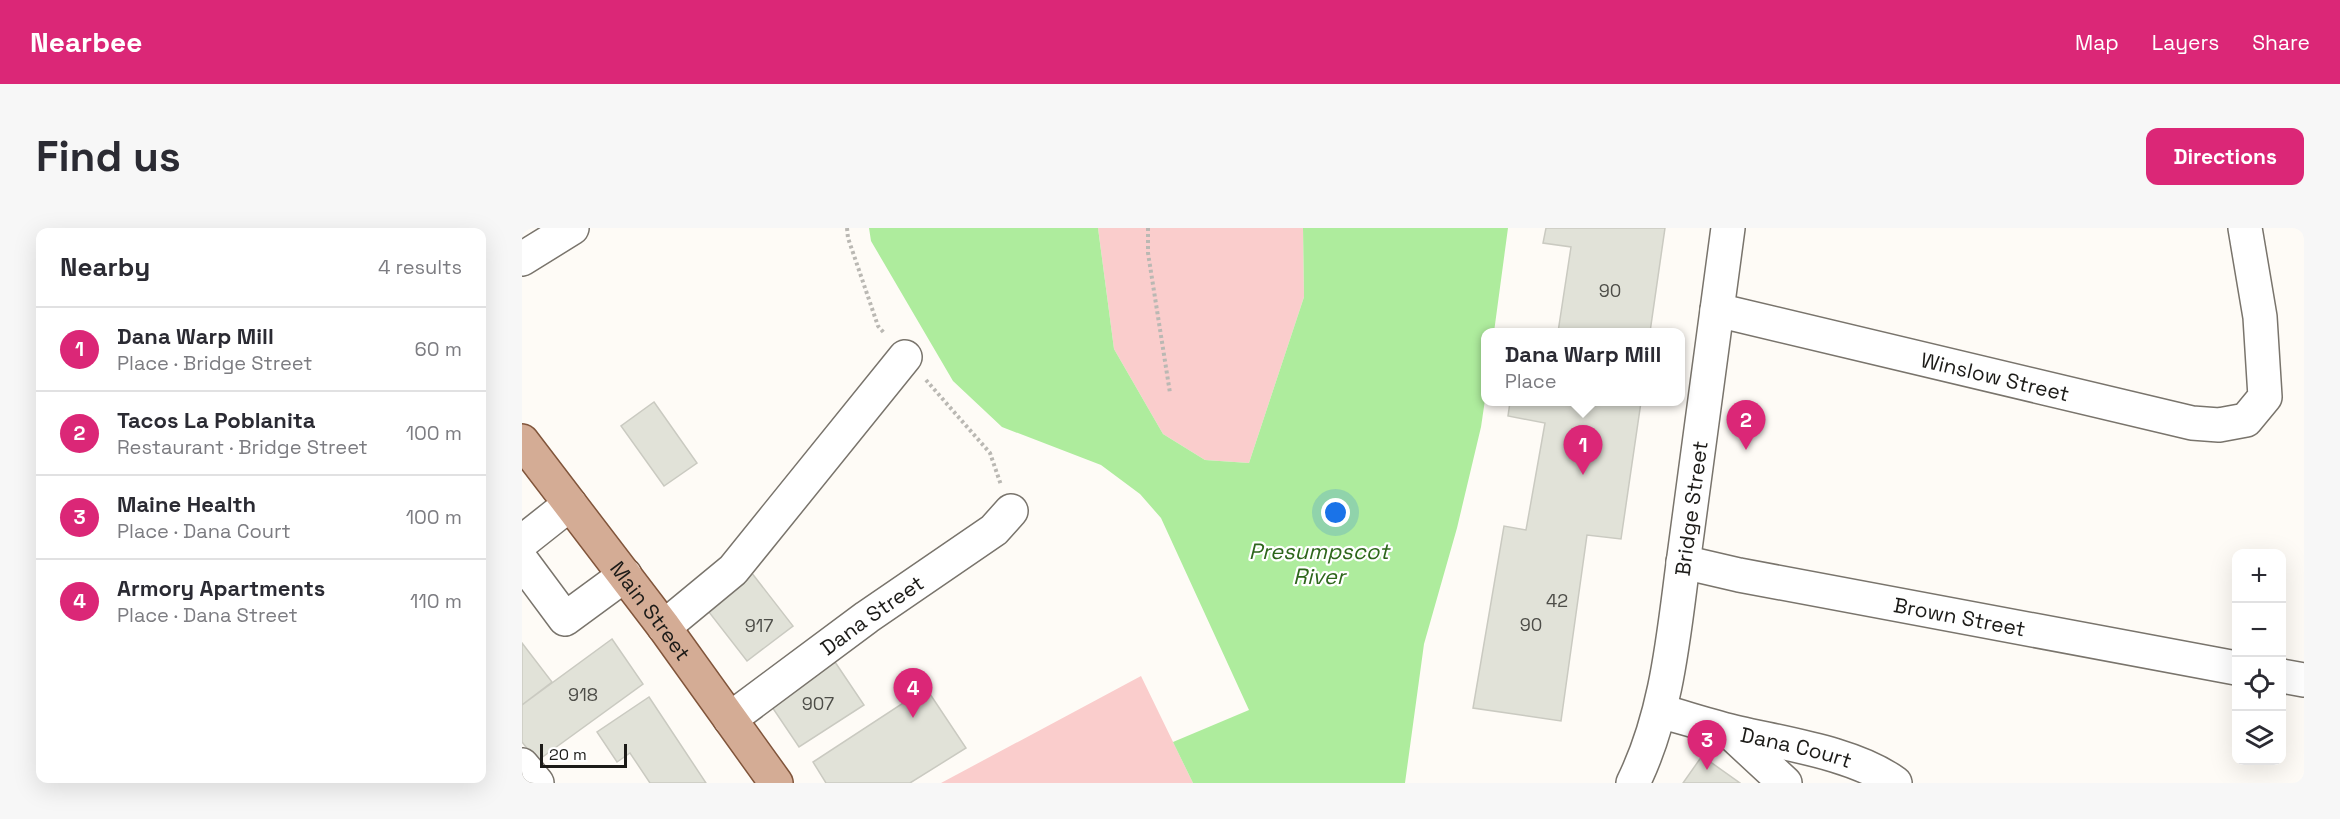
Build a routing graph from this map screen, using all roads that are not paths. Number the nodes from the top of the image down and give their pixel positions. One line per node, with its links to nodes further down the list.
1 (572, 228): 4 (street)
2 (1728, 228): 5 (street, Bridge Street)
3 (2245, 228): 5 (street, Winslow Street)
4 (522, 259)
5 (1717, 310): 12 (street, Bridge Street)
6 (905, 357): 14 (street)
7 (522, 441): 8 (main road, Main Street)
8 (570, 504): 10 (street); 13 (main road, Main Street)
9 (1011, 511): 19 (street, Dana Street)
10 (522, 542)
11 (522, 561): 13 (street)
12 (1683, 562): 15 (street, Brown Street); 18 (street, Bridge Street)
13 (625, 575): 14 (main road, Main Street)
14 (664, 627): 19 (main road, Main Street)
15 (2232, 667)
16 (2286, 677): 17 (street)
17 (2304, 680)
18 (1660, 711): 20 (street, Dana Court); 24 (street, Bridge Street)
19 (730, 719): 23 (main road, Main Street)
20 (1728, 731): 25 (street); 26 (street, Dana Court)
21 (522, 765): 22 (street)
22 (537, 783)
23 (776, 783)
24 (1633, 783)
25 (1785, 783)
26 (1895, 783)

